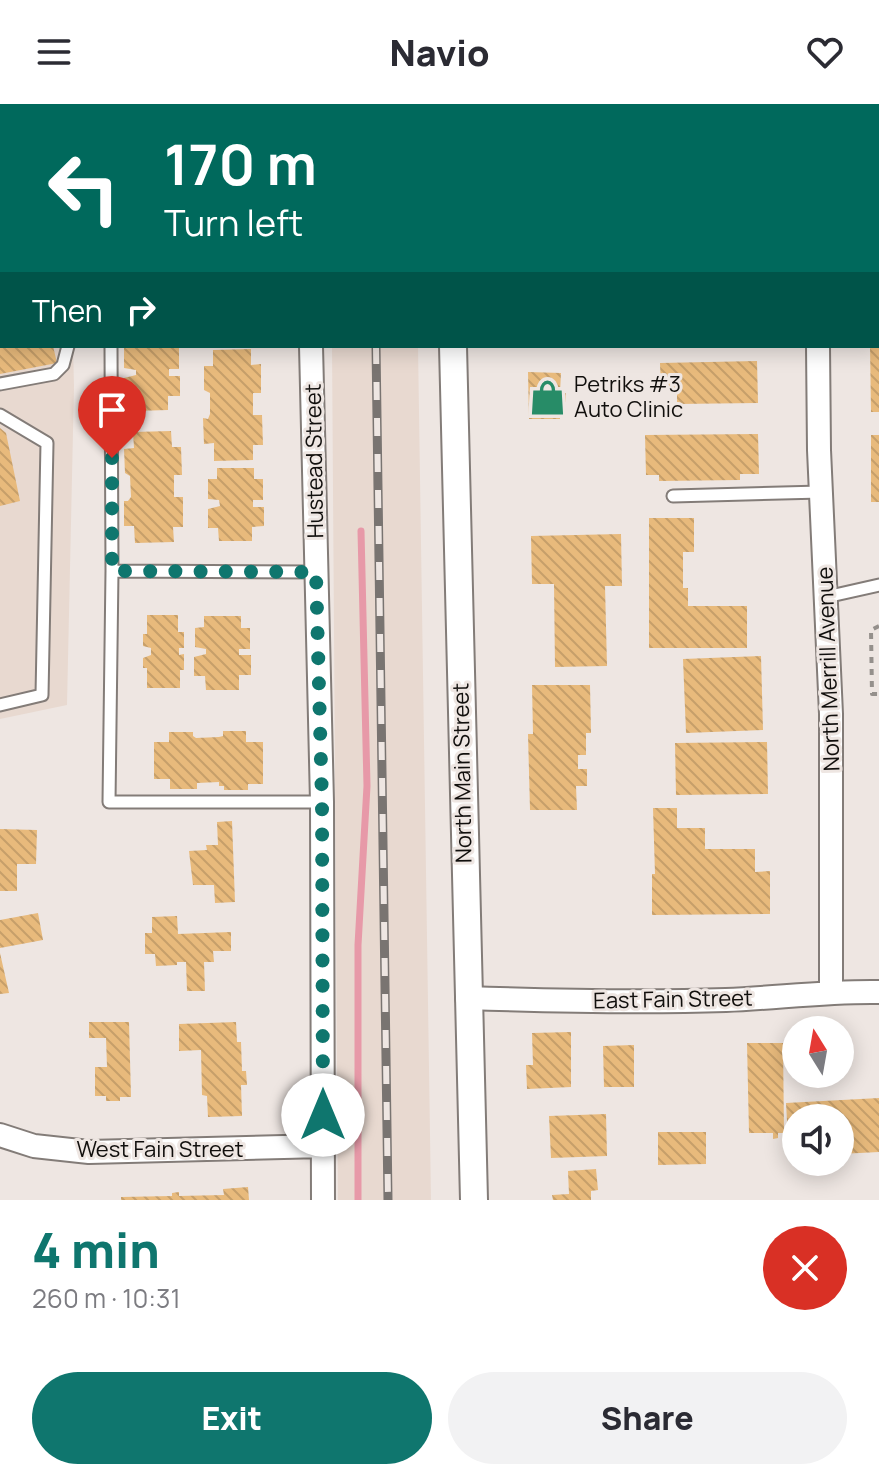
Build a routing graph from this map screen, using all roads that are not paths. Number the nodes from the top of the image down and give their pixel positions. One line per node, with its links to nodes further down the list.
1 (67, 348): 6 (lane)
2 (111, 348): 10 (lane)
3 (311, 348): 11 (street, Hustead Street)
4 (453, 348): 18 (street, North Main Street)
5 (818, 348): 8 (street, North Merrill Avenue)
6 (0, 384)
7 (0, 415): 14 (lane)
8 (821, 492): 9 (lane); 13 (street, North Merrill Avenue)
9 (673, 496)
10 (112, 571): 11 (lane); 15 (lane)
11 (316, 572): 15 (street, Hustead Street)
12 (879, 585): 13 (lane)
13 (826, 597): 16 (street, North Merrill Avenue)
14 (0, 705)
15 (322, 802): 20 (street, Hustead Street)
16 (831, 991): 17 (street, East Fain Street); 18 (street, East Fain Street)
17 (879, 992)
18 (467, 998): 22 (street, North Main Street)
19 (0, 1135): 20 (street, West Fain Street)
20 (323, 1146): 21 (street, Hustead Street)
21 (323, 1200)
22 (474, 1200)

